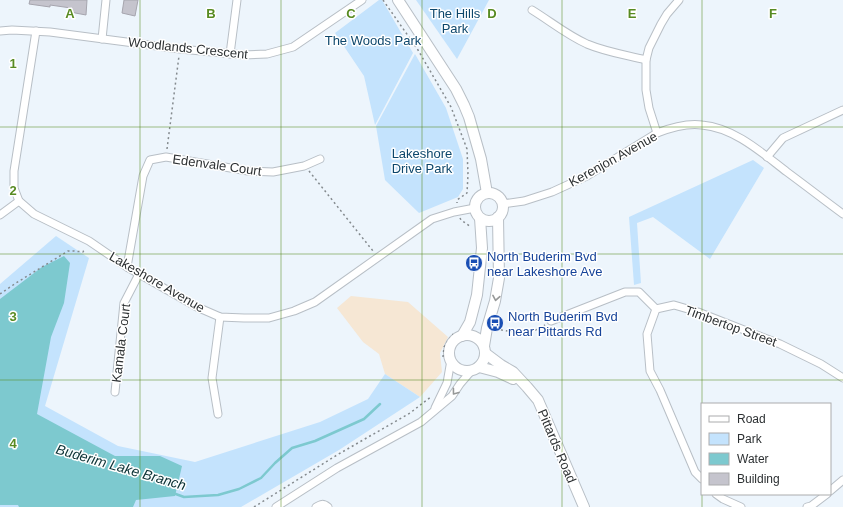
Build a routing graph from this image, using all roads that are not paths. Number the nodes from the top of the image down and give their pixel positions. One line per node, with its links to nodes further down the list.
1 (106, 0): 9 (street)
2 (237, 0): 10 (street)
3 (362, 0): 10 (street, Woodlands Crescent)
4 (398, 0): 16 (street)
5 (679, 0): 11 (street)
6 (532, 10): 11 (street)
7 (36, 31): 8 (street, Woodlands Crescent); 9 (street, Woodlands Crescent); 17 (street)
8 (0, 32)
9 (102, 39): 10 (street, Woodlands Crescent)
10 (230, 54)
11 (646, 60): 13 (street)
12 (843, 110): 14 (street)
13 (657, 133): 14 (street, Kerenjon Avenue); 18 (street, Kerenjon Avenue)
14 (767, 157): 20 (street, Kerenjon Avenue)
15 (320, 159): 24 (street, Edenvale Court)
16 (487, 194): 18 (street); 19 (street)
17 (19, 201): 21 (street); 24 (street, Lakeshore Avenue)
18 (502, 204): 22 (street)
19 (475, 208): 23 (street); 27 (street, Lakeshore Avenue)
20 (843, 214)
21 (0, 215)
22 (498, 217): 23 (street); 30 (street, one-way to 30)
23 (480, 218): 29 (street)
24 (127, 267): 25 (street, Lakeshore Avenue)
25 (139, 274): 27 (street, Lakeshore Avenue); 35 (street, Kamala Court)
26 (656, 309): 28 (street); 33 (street, Timbertop Street); 38 (street)
27 (220, 317): 37 (street)
28 (552, 321)
29 (459, 333): 30 (street); 31 (street)
30 (484, 350): 32 (street); 34 (street, Pittards Road)
31 (447, 360): 32 (street); 36 (street)
32 (475, 368): 34 (street, Pittards Road); 36 (street, one-way to 36)
33 (843, 378)
34 (527, 387): 46 (street, Pittards Road)
35 (115, 392)
36 (435, 410): 43 (street)
37 (218, 414)
38 (701, 478)
39 (843, 480): 40 (street)
40 (831, 491)
41 (717, 495): 47 (street)
42 (826, 495): 48 (street)
43 (276, 507)
44 (316, 507): 45 (street)
45 (328, 507)
46 (584, 507)
47 (741, 507)
48 (807, 507)

